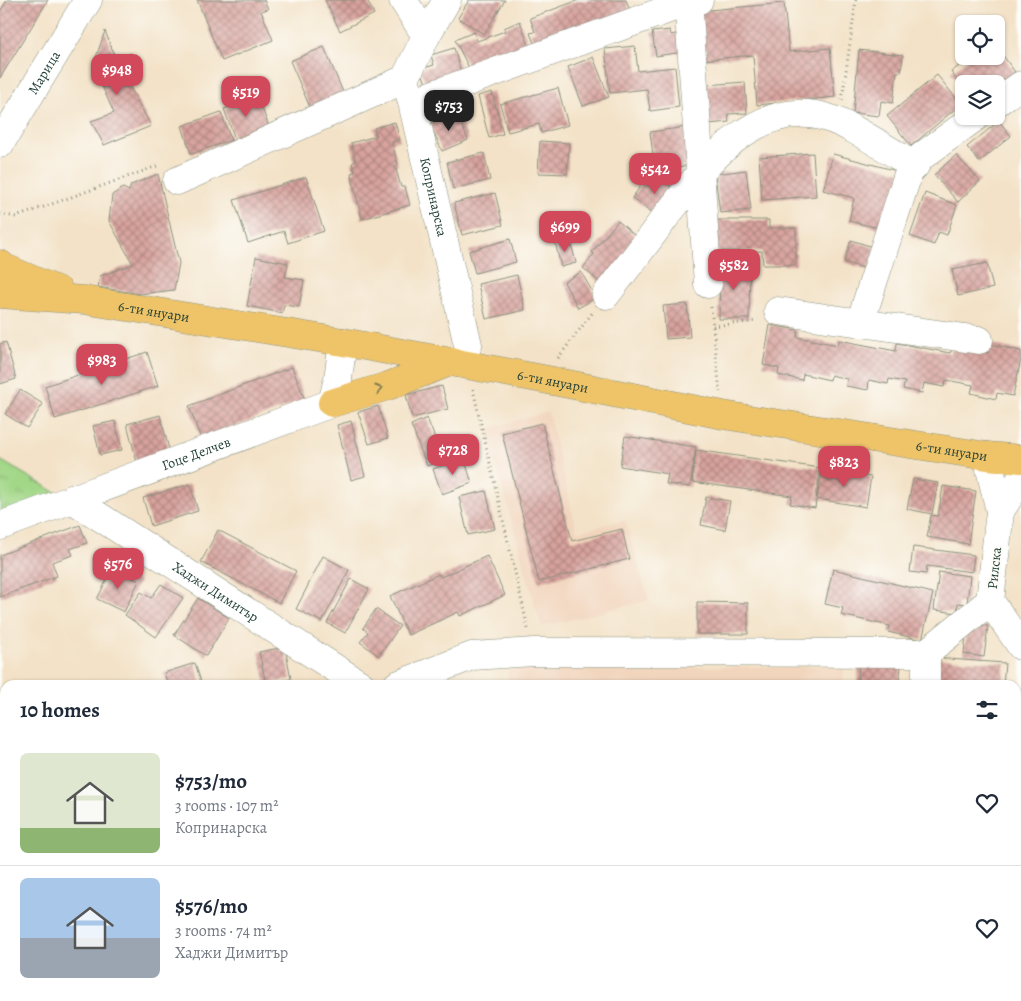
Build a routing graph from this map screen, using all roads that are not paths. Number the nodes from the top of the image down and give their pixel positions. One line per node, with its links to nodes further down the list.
1 (88, 0): 10 (street, Марица)
2 (402, 0): 5 (street)
3 (447, 0): 5 (street)
4 (692, 1): 7 (street); 12 (street)
5 (426, 36): 7 (street)
6 (1021, 85): 8 (street)
7 (409, 91): 13 (street); 23 (street, Копринарска)
8 (1005, 97)
9 (965, 125): 11 (street)
10 (0, 144)
11 (914, 166): 12 (street); 20 (street)
12 (700, 173): 15 (street); 17 (street)
13 (177, 181)
14 (0, 264): 18 (main road)
15 (708, 284)
16 (0, 294): 18 (main road)
17 (606, 295)
18 (84, 300): 22 (main road, 6-ти януари)
19 (778, 311): 20 (street)
20 (860, 323): 21 (street)
21 (979, 340)
22 (343, 342): 23 (main road, 6-ти януари); 24 (street)
23 (462, 358): 24 (main road, one-way to 23); 25 (main road, 6-ти януари)
24 (332, 403): 28 (street, Гоце Делчев)
25 (986, 456): 26 (main road, 6-ти януари); 29 (street)
26 (1021, 459)
27 (1021, 479): 29 (street)
28 (72, 499): 30 (street, Гоце Делчев); 34 (street, Хаджи Димитър)
29 (1000, 511): 31 (street, Рилска)
30 (0, 526)
31 (990, 600): 32 (street, Рилска); 33 (street)
32 (1021, 646)
33 (926, 653): 35 (street); 36 (street)
34 (347, 680)
35 (411, 680)
36 (926, 680)

